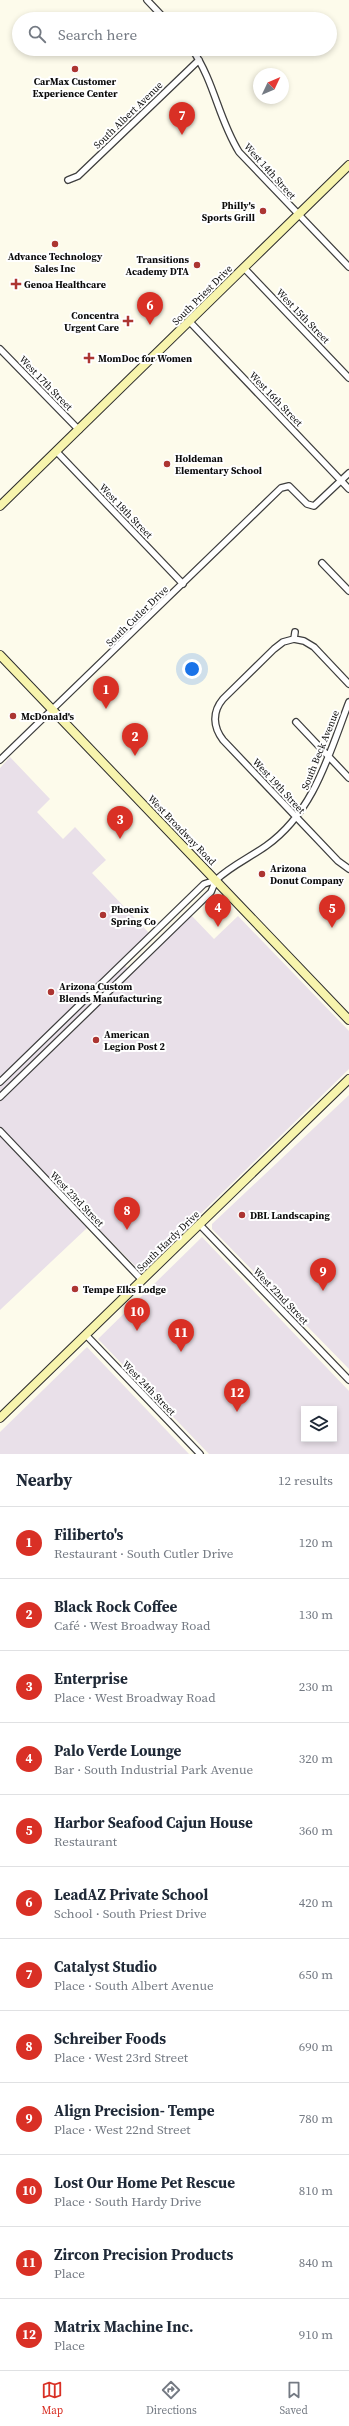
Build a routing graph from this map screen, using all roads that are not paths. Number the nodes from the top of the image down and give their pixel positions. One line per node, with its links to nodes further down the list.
1 (147, 0): 2 (street)
2 (158, 12)
3 (196, 56): 4 (street, West 14th Street)
4 (199, 60): 6 (street, South Albert Avenue); 7 (street, West 14th Street)
5 (349, 165): 7 (main road, South Priest Drive)
6 (68, 180)
7 (298, 214): 8 (street, West 14th Street); 9 (main road, South Priest Drive)
8 (349, 267)
9 (244, 268): 10 (main road, South Priest Drive); 12 (street, West 15th Street)
10 (189, 321): 13 (main road, South Priest Drive); 16 (street, West 16th Street)
11 (0, 349): 13 (street, West 17th Street)
12 (349, 378)
13 (78, 430): 14 (main road, South Priest Drive)
14 (56, 451): 18 (main road, South Priest Drive); 20 (street, West 18th Street)
15 (349, 473): 16 (street)
16 (341, 481): 17 (street, West 16th Street); 20 (street, South Cutler Drive)
17 (349, 489)
18 (0, 506)
19 (322, 563): 21 (street)
20 (182, 584): 27 (street, South Cutler Drive)
21 (349, 591)
22 (295, 632): 23 (street)
23 (294, 639): 25 (street); 32 (street, West 19th Street)
24 (0, 655): 27 (main road, West Broadway Road)
25 (349, 684)
26 (349, 702): 29 (street, South Beck Avenue)
27 (53, 710): 30 (street, South Cutler Drive); 34 (main road, West Broadway Road)
28 (296, 722): 29 (street)
29 (328, 756): 31 (street); 32 (street, South Beck Avenue)
30 (0, 760)
31 (349, 778)
32 (296, 817): 33 (street, West 19th Street); 34 (street, South Beck Avenue)
33 (349, 869)
34 (216, 880): 35 (main road, West Broadway Road); 37 (street); 38 (street)
35 (349, 1020)
36 (349, 1079): 40 (main road, South Hardy Drive)
37 (0, 1082)
38 (0, 1097)
39 (0, 1131): 41 (street, West 23rd Street)
40 (200, 1225): 41 (main road, South Hardy Drive); 43 (street, West 22nd Street)
41 (142, 1280): 42 (main road, South Hardy Drive)
42 (86, 1335): 44 (main road, South Hardy Drive); 45 (street, West 24th Street)
43 (349, 1380)
44 (0, 1418)
45 (200, 1454)

